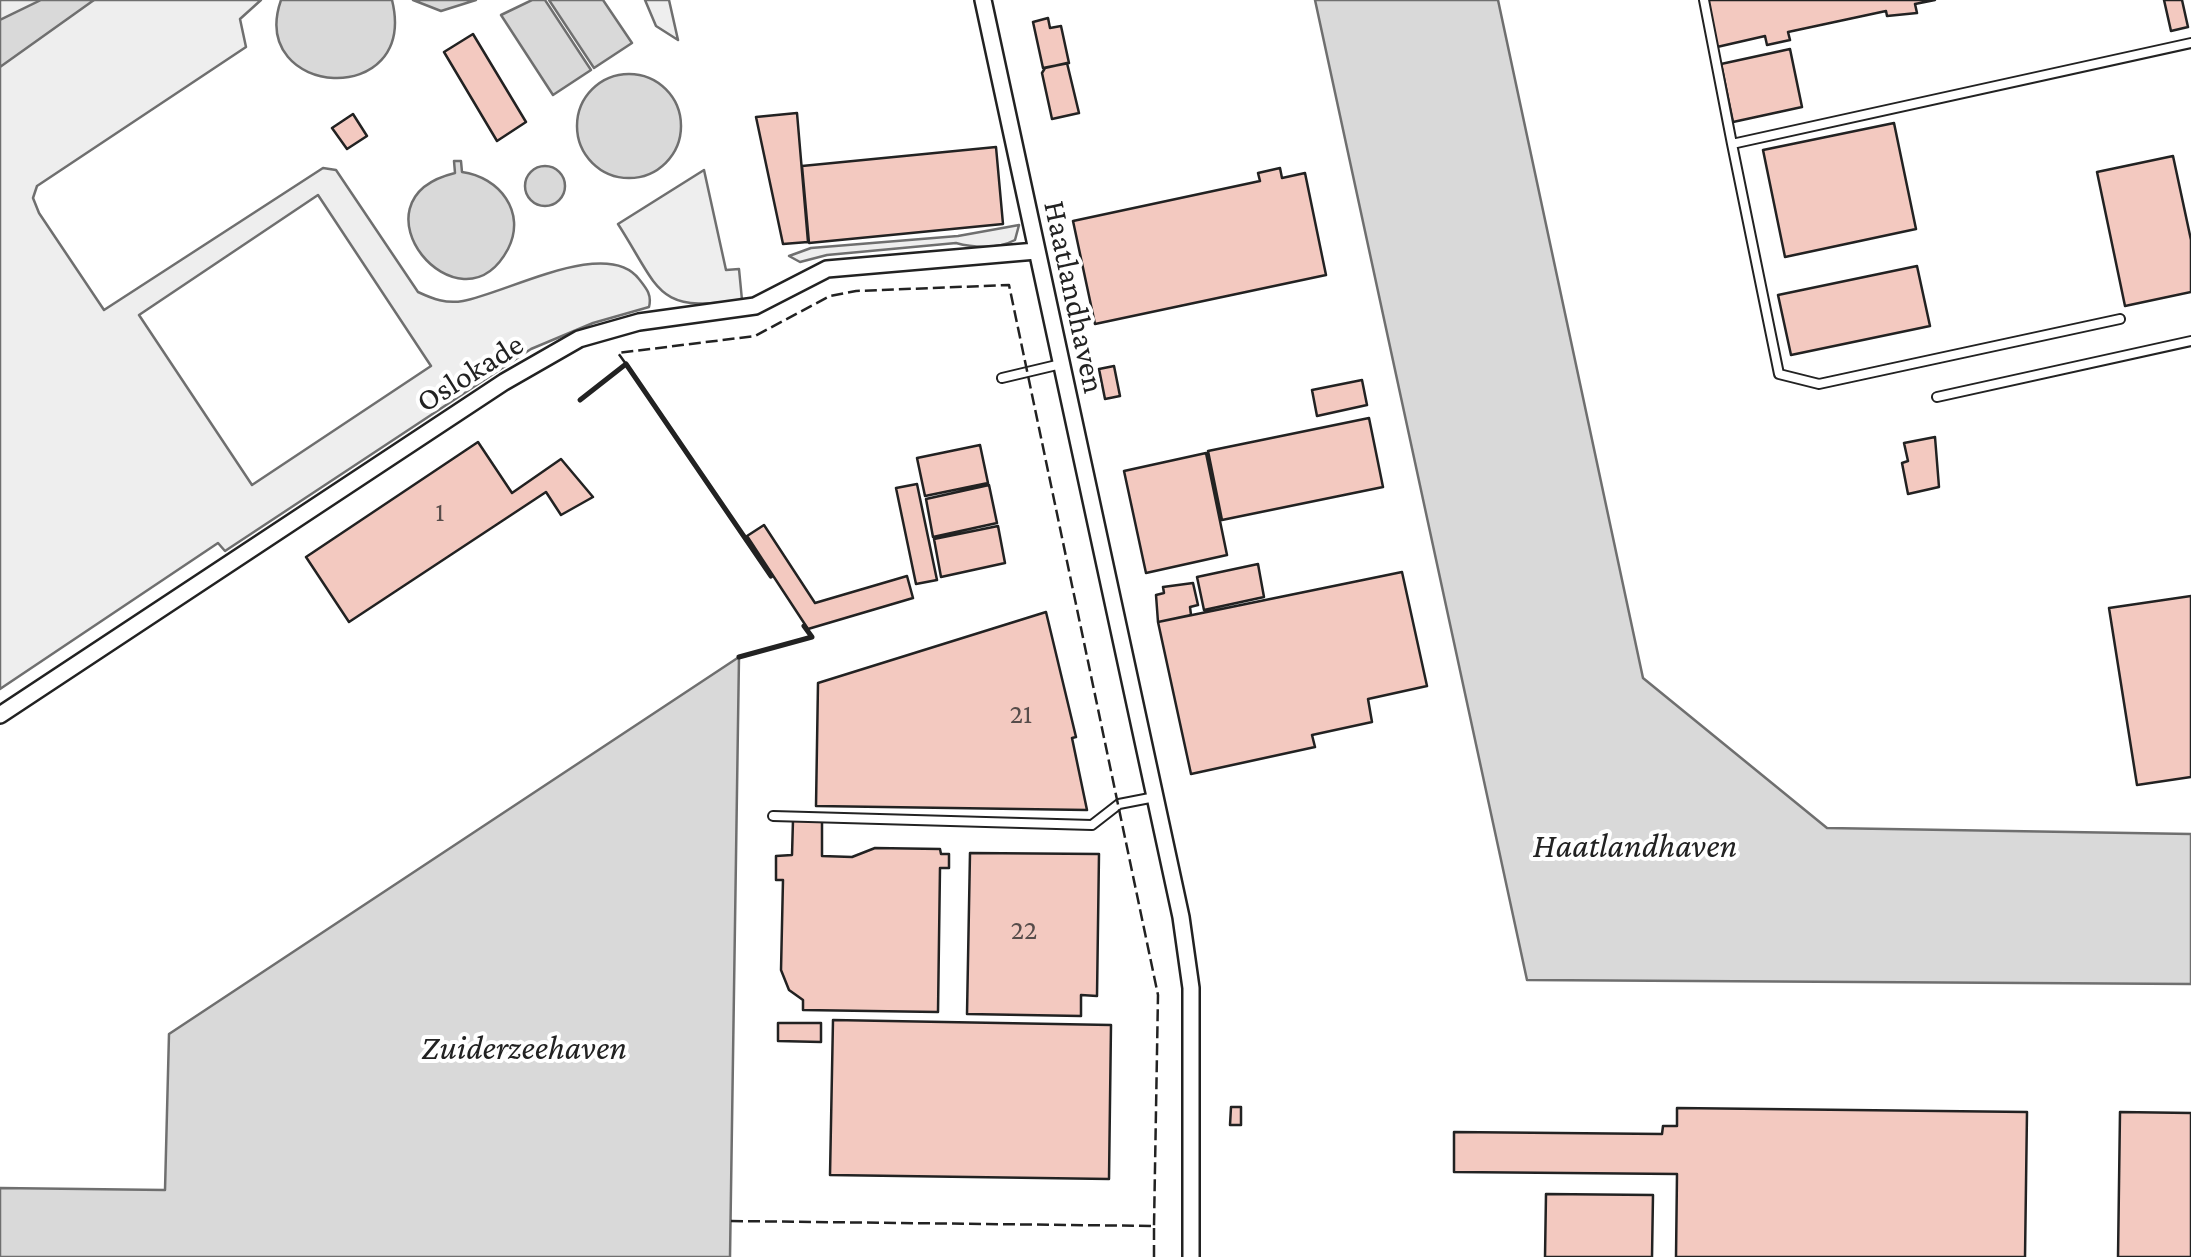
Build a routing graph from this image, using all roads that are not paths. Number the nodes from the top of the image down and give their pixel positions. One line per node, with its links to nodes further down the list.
1 (982, 0): 5 (street, Haatlandhaven)
2 (1704, 0): 4 (lane)
3 (2191, 43): 4 (lane)
4 (1732, 144): 6 (lane)
5 (1036, 251): 8 (street, Haatlandhaven); 11 (street, Oslokade)
6 (2120, 319)
7 (2191, 340): 10 (lane)
8 (1061, 364): 9 (lane); 12 (street, Haatlandhaven)
9 (1002, 378)
10 (1937, 398)
11 (0, 715)
12 (1156, 797): 13 (lane); 14 (street, Haatlandhaven)
13 (773, 816)
14 (1191, 1257)

